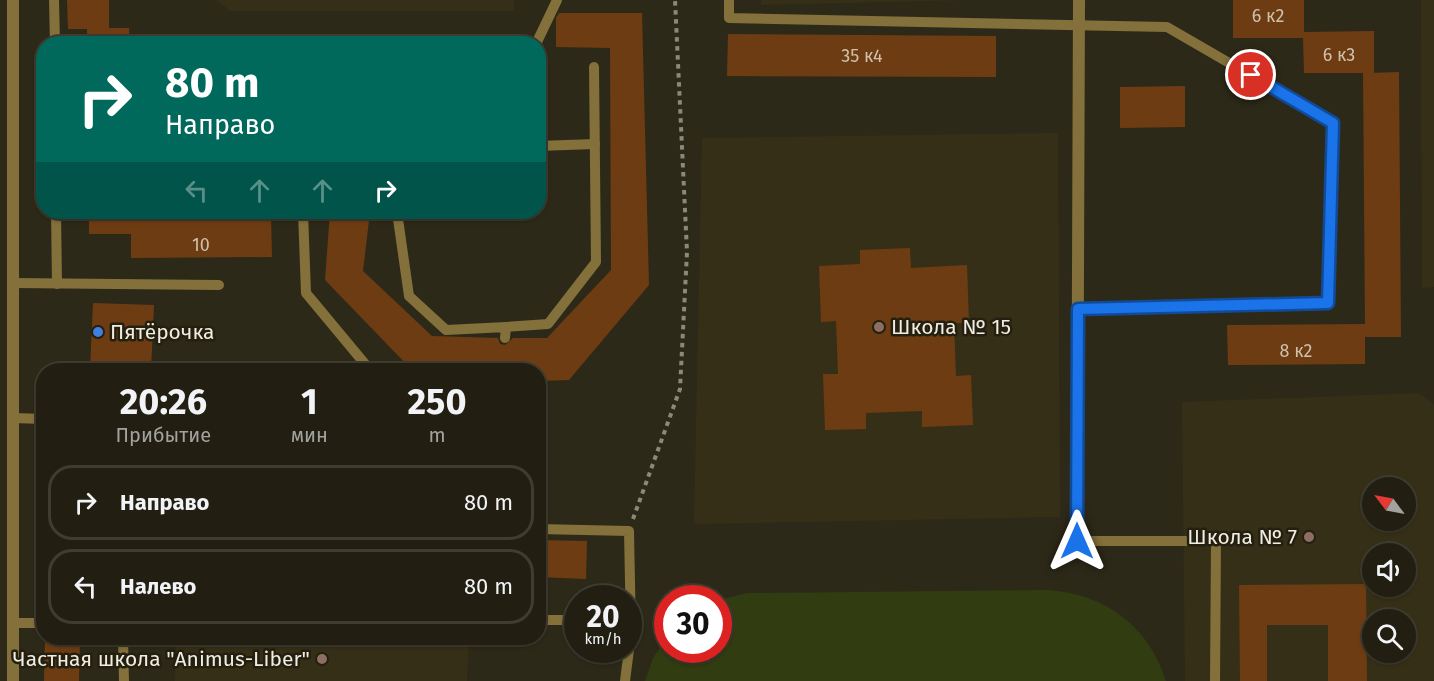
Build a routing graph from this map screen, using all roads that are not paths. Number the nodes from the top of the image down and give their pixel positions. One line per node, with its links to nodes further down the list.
1 (13, 0): 15 (street)
2 (54, 0): 7 (lane)
3 (558, 0): 8 (lane)
4 (729, 0): 6 (lane)
5 (1079, 0): 6 (street)
6 (1079, 25): 18 (street); 18 (lane)
7 (55, 36)
8 (540, 36)
9 (594, 67): 10 (lane)
10 (595, 144): 11 (lane); 14 (lane)
11 (546, 146)
12 (56, 219): 16 (lane)
13 (303, 219): 19 (lane)
14 (398, 219)
15 (13, 283): 16 (lane); 20 (street)
16 (57, 284): 17 (lane)
17 (219, 285)
18 (1078, 309): 23 (street)
19 (364, 363)
20 (13, 418): 21 (lane); 27 (street)
21 (36, 419)
22 (546, 529): 24 (lane)
23 (1077, 541): 34 (lane)
24 (630, 585)
25 (546, 620): 26 (lane)
26 (564, 620)
27 (14, 623): 28 (lane); 31 (street)
28 (36, 623)
29 (123, 645): 32 (lane)
30 (626, 663): 33 (lane)
31 (14, 681)
32 (124, 681)
33 (625, 681)
34 (1215, 681)

